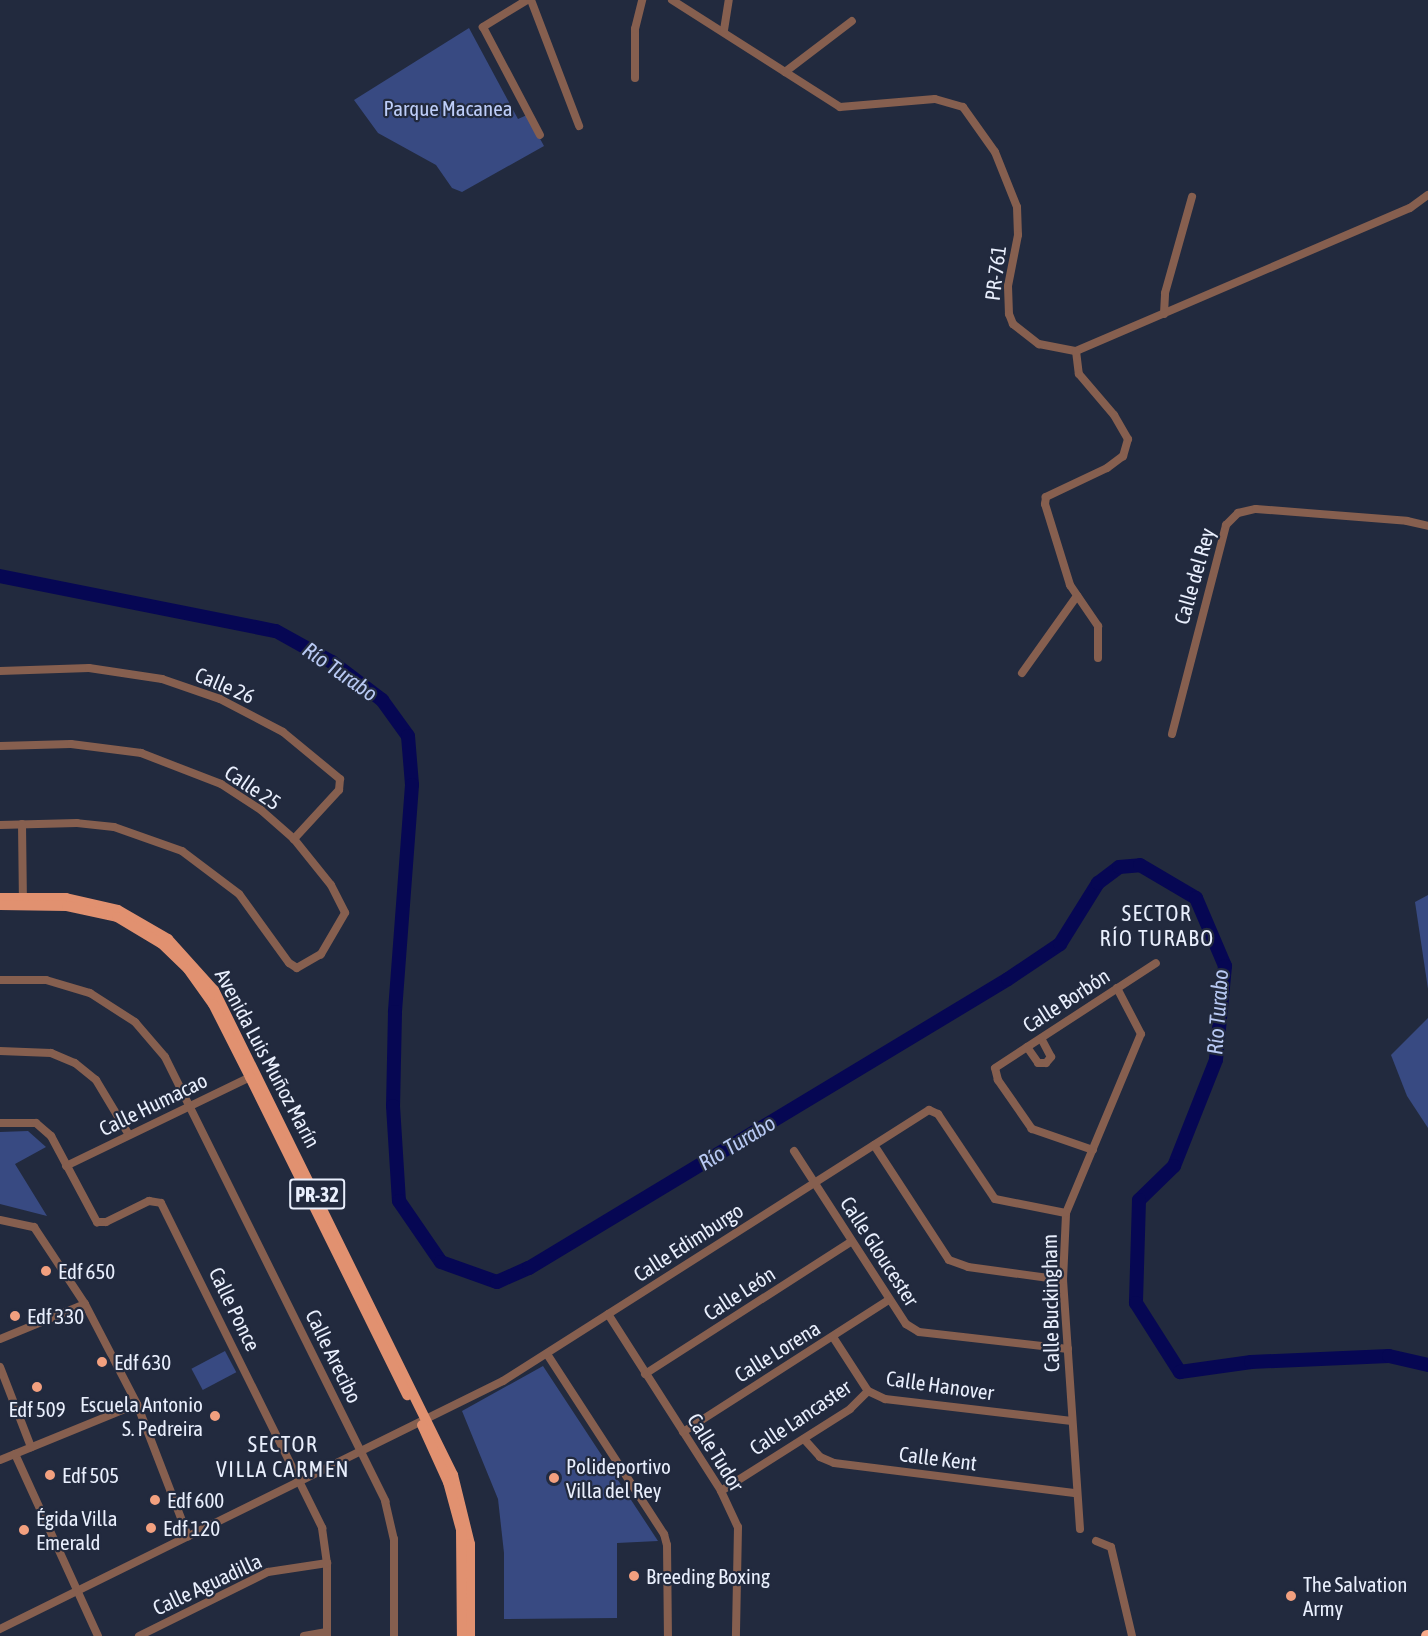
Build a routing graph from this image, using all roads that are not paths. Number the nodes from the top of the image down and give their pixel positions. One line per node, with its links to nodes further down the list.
1 (529, 0): 9 (street); 10 (street)
2 (642, 0): 8 (street)
3 (672, 0): 6 (street, PR-761 / PR-761)
4 (729, 0): 6 (street)
5 (852, 21): 7 (street)
6 (724, 30): 7 (street, PR-761 / PR-761)
7 (786, 72): 14 (street, PR-761 / PR-761)
8 (635, 78)
9 (579, 126)
10 (540, 135)
11 (1428, 195): 13 (street)
12 (1192, 197): 13 (street)
13 (1164, 314): 14 (street)
14 (1076, 351): 16 (street)
15 (1428, 526): 20 (street, Calle del Rey)
16 (1077, 596): 17 (street); 19 (street)
17 (1098, 658)
18 (0, 671): 24 (street, Calle 26)
19 (1022, 673)
20 (1172, 734)
21 (0, 746): 24 (street, Calle 25)
22 (22, 824): 23 (street); 24 (street, Calle 25); 26 (street)
23 (0, 825)
24 (294, 839)
25 (0, 898): 26 (main road, Avenida Luis Muñoz Marín / PR-32)
26 (23, 902): 27 (main road, Avenida Luis Muñoz Marín / PR-32); 34 (main road, Avenida Luis Muñoz Marín / PR-32)
27 (0, 905)
28 (1156, 963): 30 (street, Calle Borbón)
29 (0, 980): 35 (street, Calle Arecibo)
30 (1117, 988): 31 (street, Calle Borbón); 39 (street, Calle Buckingham)
31 (1041, 1038): 32 (street, Calle Borbón); 32 (street)
32 (1027, 1047): 39 (street, Calle Borbón)
33 (0, 1050): 37 (street)
34 (254, 1075): 35 (street, Calle Humacao); 58 (main road, Avenida Luis Muñoz Marín / PR-32)
35 (190, 1106): 37 (street, Calle Humacao); 63 (street, Calle Arecibo)
36 (4, 1123): 41 (street, Calle Ponce)
37 (129, 1135): 41 (street, Calle Humacao)
38 (874, 1145): 42 (street, Calle Edimburgo); 43 (street, Calle Edimburgo); 46 (street)
39 (1094, 1150): 43 (street, Calle Buckingham)
40 (794, 1151): 42 (street, Calle Gloucester)
41 (66, 1166): 66 (street, Calle Ponce)
42 (814, 1183): 45 (street, Calle Gloucester); 49 (street, Calle Edimburgo)
43 (1066, 1213): 46 (street, Calle Buckingham)
44 (0, 1220): 48 (street)
45 (852, 1242): 47 (street, Calle Gloucester); 55 (street, Calle León)
46 (1064, 1280): 52 (street, Calle Buckingham)
47 (889, 1300): 50 (street, Calle Lorena); 52 (street, Calle Gloucester)
48 (85, 1304): 51 (street); 57 (street)
49 (608, 1314): 53 (street, Calle Edimburgo); 55 (street, Calle Tudor)
50 (833, 1337): 56 (street, Calle Hanover); 60 (street, Calle Lorena)
51 (0, 1339)
52 (1068, 1349): 59 (street, Calle Buckingham)
53 (547, 1354): 58 (street, Calle Edimburgo); 82 (street)
54 (0, 1367): 62 (street)
55 (645, 1374): 60 (street, Calle Tudor)
56 (868, 1391): 59 (street, Calle Hanover); 61 (street, Calle Lancaster)
57 (137, 1404): 62 (street); 70 (street)
58 (423, 1419): 63 (street, Calle Edimburgo); 80 (main road, Avenida Luis Muñoz Marín / PR-32); 81 (main road, Avenida Luis Muñoz Marín / PR-32)
59 (1072, 1421): 68 (street, Calle Buckingham)
60 (683, 1432): 67 (street, Calle Tudor)
61 (804, 1439): 67 (street, Calle Lancaster); 68 (street, Calle Kent)
62 (31, 1447): 64 (street)
63 (361, 1451): 66 (street, Calle Edimburgo); 79 (street, Calle Arecibo)
64 (15, 1454): 65 (street); 73 (street)
65 (0, 1460)
66 (299, 1481): 70 (street, Calle Edimburgo); 72 (street, Calle Ponce)
67 (721, 1491): 83 (street, Calle Tudor)
68 (1076, 1493): 69 (street, Calle Buckingham)
69 (1080, 1529)
70 (188, 1536): 73 (street, Calle Edimburgo)
71 (1096, 1541): 84 (street)
72 (327, 1563): 75 (street, Calle Ponce); 77 (street, Calle Aguadilla)
73 (75, 1591): 74 (street, Calle Edimburgo); 76 (street)
74 (0, 1629)
75 (327, 1634): 78 (street)
76 (98, 1636)
77 (139, 1636)
78 (304, 1636)
79 (394, 1636)
80 (462, 1636)
81 (470, 1636)
82 (668, 1636)
83 (736, 1636)
84 (1132, 1636)

